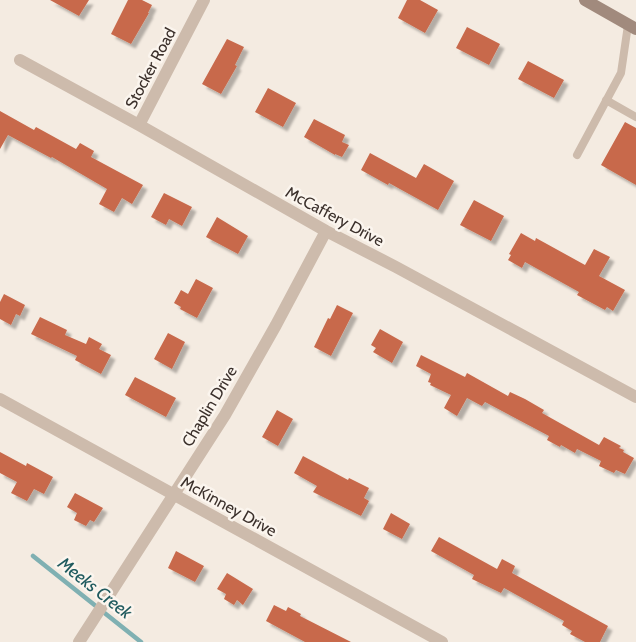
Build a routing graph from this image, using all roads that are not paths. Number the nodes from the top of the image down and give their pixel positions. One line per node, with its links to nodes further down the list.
1 (204, 0): 7 (street, Stocker Road)
2 (585, 0): 3 (main road)
3 (632, 27): 5 (lane)
4 (20, 60): 7 (street, McCaffery Drive)
5 (606, 100): 6 (lane); 8 (lane)
6 (636, 117)
7 (138, 125): 9 (street, McCaffery Drive)
8 (577, 156)
9 (326, 231): 10 (street, McCaffery Drive); 12 (street, Chaplin Drive)
10 (636, 397)
11 (0, 399): 12 (street, McKinney Drive)
12 (174, 494): 13 (street, Chaplin Drive); 14 (street, McKinney Drive)
13 (80, 642)
14 (442, 642)

